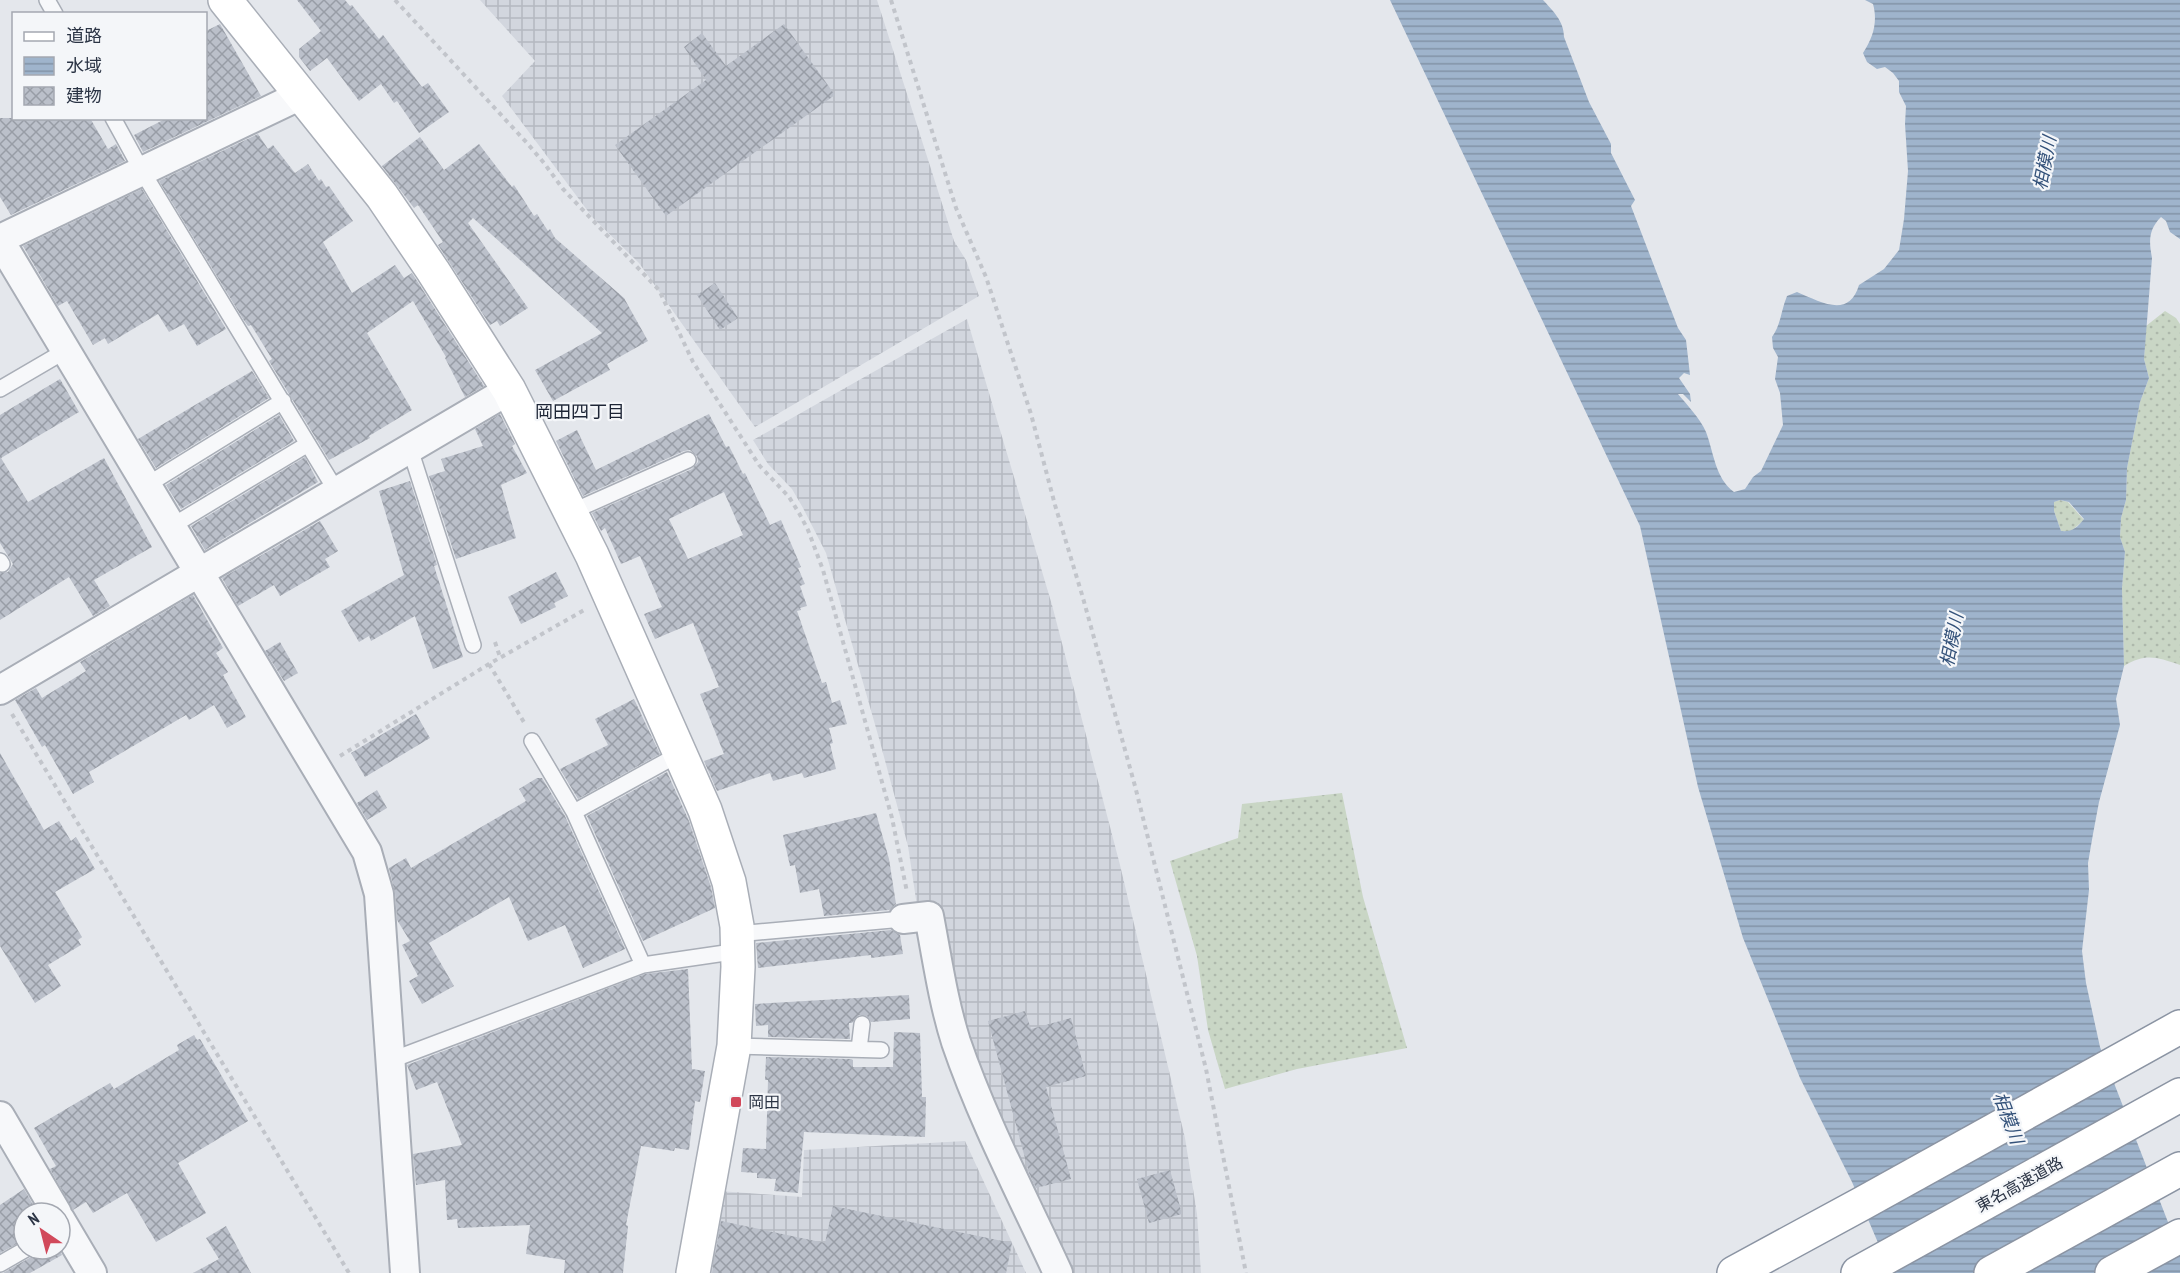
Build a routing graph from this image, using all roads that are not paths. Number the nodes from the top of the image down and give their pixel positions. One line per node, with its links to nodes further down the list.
1 (225, 0): 2 (main road)
2 (301, 94): 4 (street); 8 (main road)
3 (114, 120): 4 (lane)
4 (142, 171): 5 (street); 9 (lane)
5 (0, 240): 6 (street)
6 (65, 351): 7 (lane); 13 (street)
7 (0, 388)
8 (509, 390): 11 (street); 15 (main road)
9 (283, 401): 10 (lane); 13 (lane)
10 (308, 444): 14 (lane); 16 (lane)
11 (410, 449): 14 (street); 18 (lane)
12 (688, 460): 15 (lane)
13 (147, 484): 16 (street)
14 (337, 492): 17 (street)
15 (571, 512): 21 (main road)
16 (172, 526): 17 (street)
17 (201, 572): 19 (street); 31 (street)
18 (473, 645)
19 (3, 697)
20 (532, 741): 22 (lane)
21 (681, 753): 22 (lane); 24 (main road)
22 (574, 812): 25 (lane)
23 (906, 907): 24 (lane); 41 (street)
24 (738, 942): 25 (lane); 28 (main road)
25 (643, 965): 31 (lane)
26 (862, 1024): 29 (lane)
27 (2180, 1027): 42 (main road)
28 (734, 1046): 29 (lane); 40 (main road)
29 (860, 1050): 30 (lane)
30 (881, 1050)
31 (389, 1061): 39 (street)
32 (2180, 1095): 43 (main road, 東名高速道路)
33 (0, 1116): 35 (street)
34 (2180, 1169): 44 (main road)
35 (48, 1201)
36 (2180, 1236): 45 (main road)
37 (72, 1241): 38 (street)
38 (92, 1273)
39 (405, 1273)
40 (693, 1273)
41 (1058, 1273)
42 (1734, 1273)
43 (1858, 1273)
44 (1991, 1273)
45 (2112, 1273)

